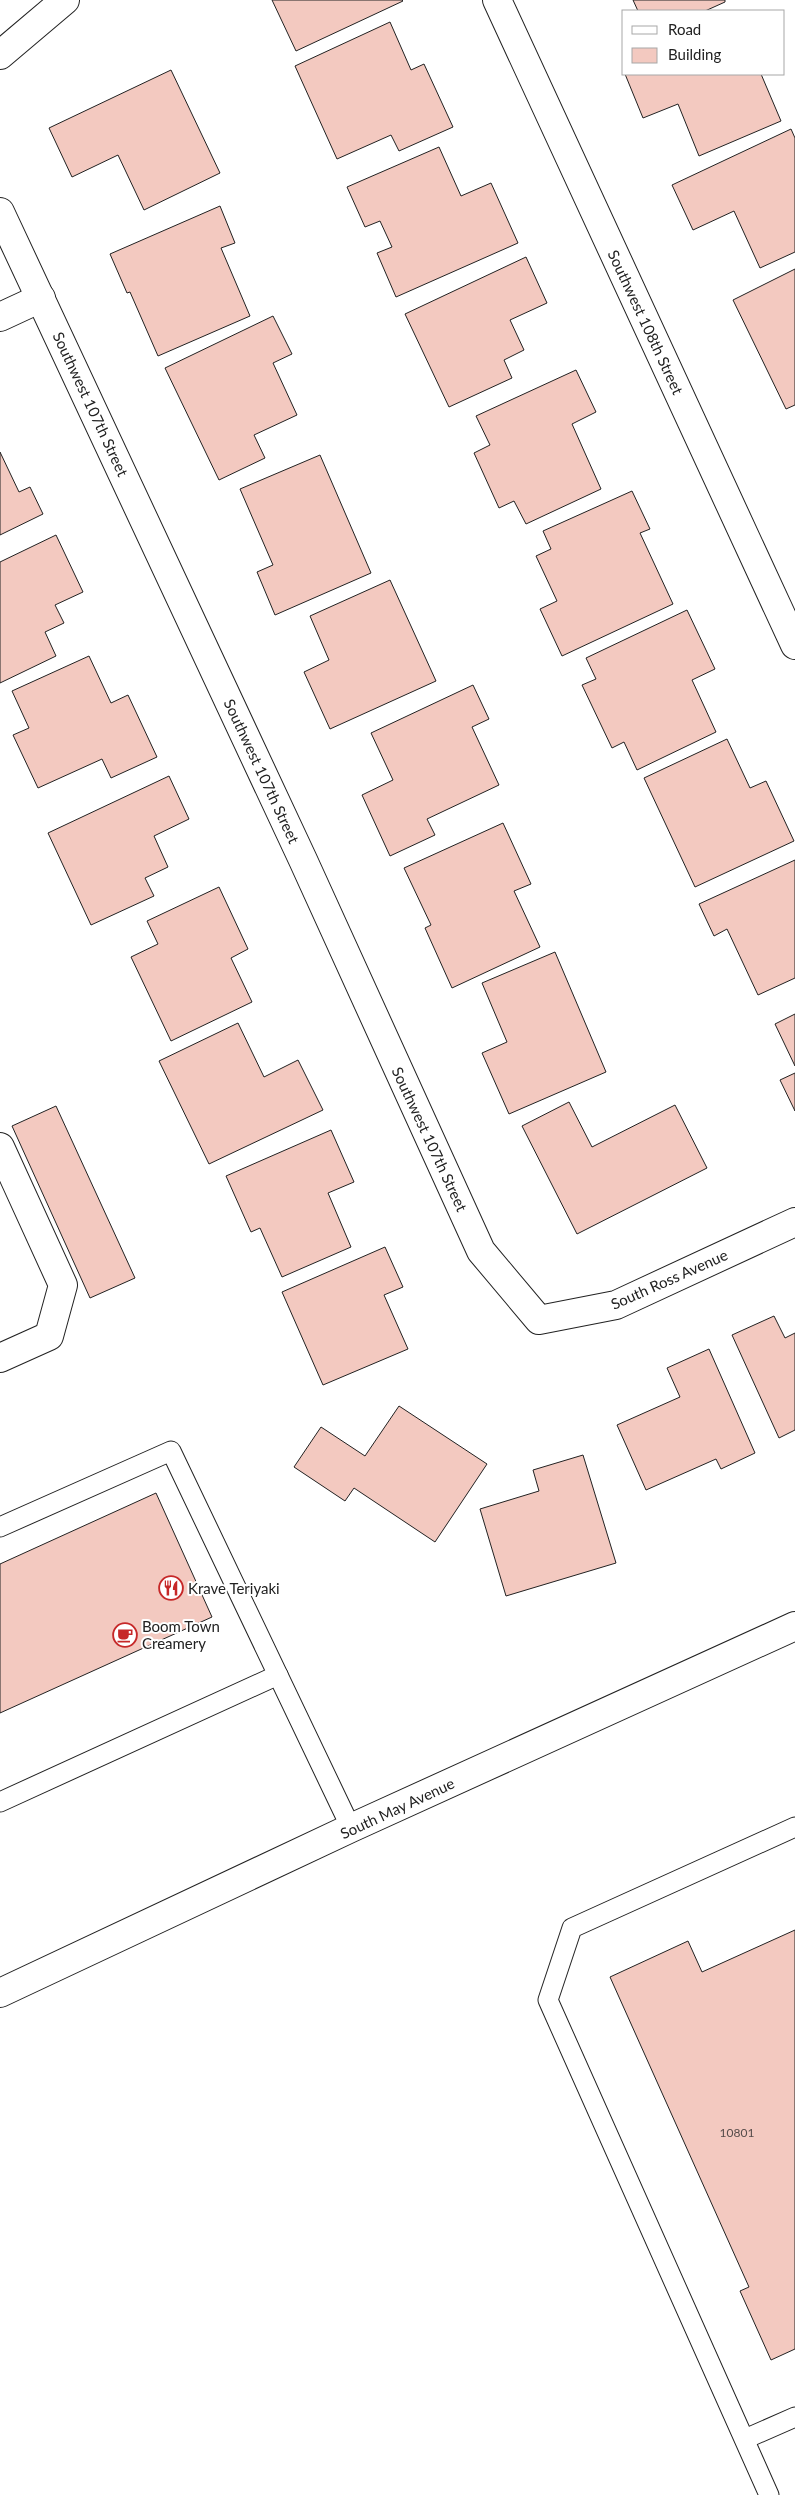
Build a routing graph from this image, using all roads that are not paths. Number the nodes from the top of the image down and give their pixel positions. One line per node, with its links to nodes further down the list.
1 (66, 0): 3 (street)
2 (497, 0): 7 (street, Southwest 108th Street)
3 (0, 55)
4 (0, 212): 5 (street, Southwest 107th Street)
5 (42, 298): 6 (street); 10 (street, Southwest 107th Street)
6 (0, 317)
7 (795, 644)
8 (0, 1147): 11 (street)
9 (795, 1222): 10 (street, South Ross Avenue)
10 (538, 1320)
11 (0, 1358)
12 (0, 1527): 14 (lane)
13 (795, 1626): 17 (street, South May Avenue)
14 (278, 1675): 15 (lane); 17 (lane)
15 (0, 1802)
16 (795, 1827): 20 (lane)
17 (351, 1828): 18 (street, South May Avenue)
18 (0, 1993)
19 (795, 2417): 20 (lane)
20 (745, 2439): 21 (lane)
21 (769, 2495)

